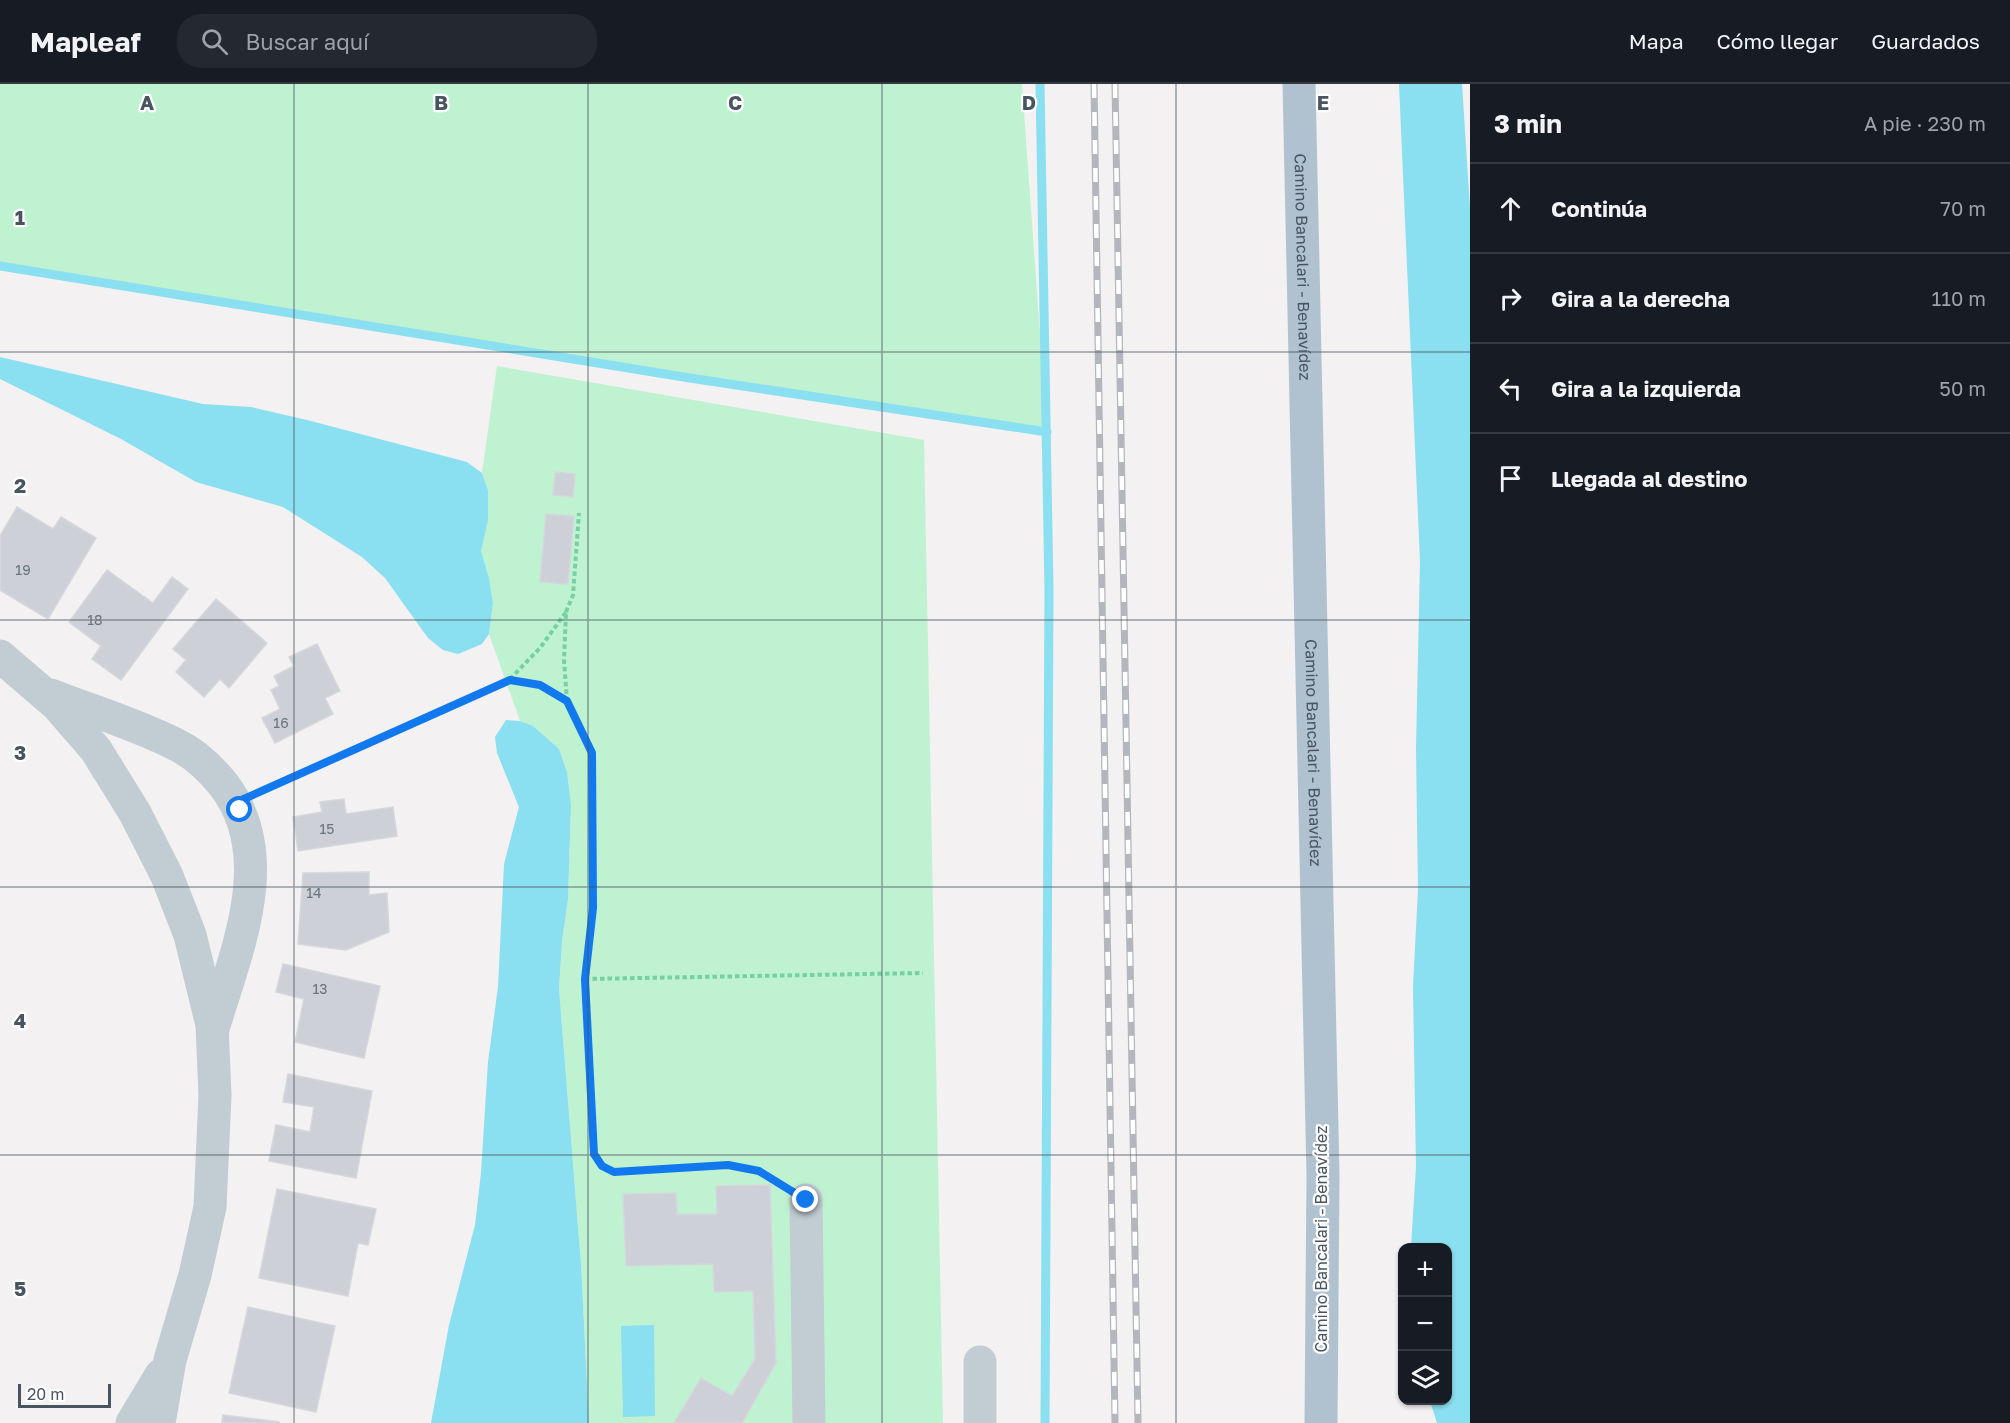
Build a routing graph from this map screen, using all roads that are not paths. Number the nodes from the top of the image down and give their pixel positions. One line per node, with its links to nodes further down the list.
1 (1299, 84): 12 (main road, Camino Bancalari - Benavídez)
2 (0, 656): 3 (street)
3 (42, 692): 4 (street); 4 (street)
4 (212, 1033): 6 (street)
5 (806, 1200): 8 (street)
6 (170, 1360): 9 (street); 10 (street)
7 (980, 1362): 11 (street)
8 (803, 1415)
9 (132, 1423)
10 (159, 1423)
11 (980, 1423)
12 (1321, 1423)

